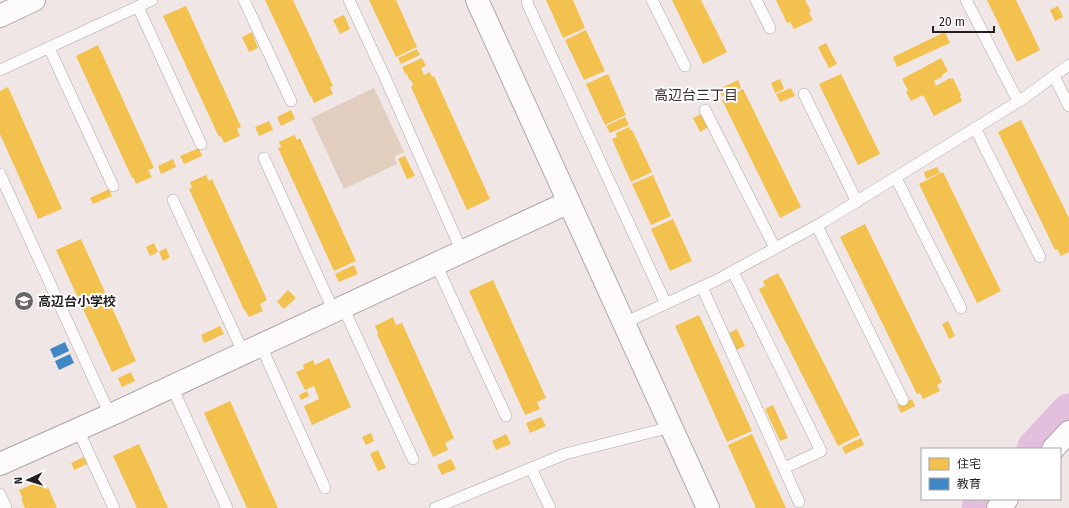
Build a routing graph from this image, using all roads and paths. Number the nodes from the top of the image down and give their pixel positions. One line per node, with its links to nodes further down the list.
1 (34, 0): 11 (street)
2 (152, 0): 10 (lane)
3 (244, 0): 19 (lane)
4 (349, 0): 34 (lane)
5 (477, 0): 30 (street)
6 (527, 0): 39 (lane)
7 (652, 0): 15 (lane)
8 (756, 0): 12 (lane)
9 (966, 0): 20 (lane)
10 (138, 7): 13 (lane); 24 (lane)
11 (0, 16)
12 (770, 28)
13 (48, 48): 16 (lane); 28 (lane)
14 (1069, 65): 17 (lane)
15 (684, 66)
16 (0, 70)
17 (1054, 76): 20 (lane); 21 (lane)
18 (804, 94): 31 (lane)
19 (291, 101)
20 (1018, 101): 23 (lane)
21 (1069, 106)
22 (705, 110): 33 (lane)
23 (975, 128): 27 (lane); 35 (lane)
24 (201, 144)
25 (264, 158): 41 (lane)
26 (0, 174): 46 (lane)
27 (896, 178): 31 (lane); 40 (lane)
28 (112, 186)
29 (173, 200): 43 (lane)
30 (569, 202): 34 (street); 42 (street)
31 (857, 202): 32 (lane)
32 (817, 226): 33 (lane); 45 (lane)
33 (775, 248): 37 (lane)
34 (462, 252): 36 (street)
35 (1040, 257)
36 (436, 264): 41 (street); 47 (lane)
37 (732, 272): 38 (lane); 55 (lane)
38 (702, 287): 39 (lane); 55 (lane)
39 (666, 304): 42 (lane)
40 (961, 308)
41 (339, 310): 43 (street); 52 (lane)
42 (624, 323): 48 (street)
43 (252, 350): 44 (street); 56 (lane)
44 (172, 387): 46 (street); 62 (lane)
45 (903, 400)
46 (110, 416): 49 (street)
47 (506, 416)
48 (671, 426): 54 (lane); 65 (street)
49 (78, 430): 53 (street); 61 (lane)
50 (1069, 432): 51 (street)
51 (1054, 448)
52 (413, 459)
53 (0, 464)
54 (531, 468): 63 (lane); 64 (lane)
55 (784, 468): 59 (lane)
56 (325, 488)
57 (0, 494): 60 (lane)
58 (1006, 500): 66 (street)
59 (799, 502)
60 (6, 508)
61 (114, 508)
62 (227, 508)
63 (435, 508)
64 (550, 508)
65 (708, 508)
66 (998, 508)

